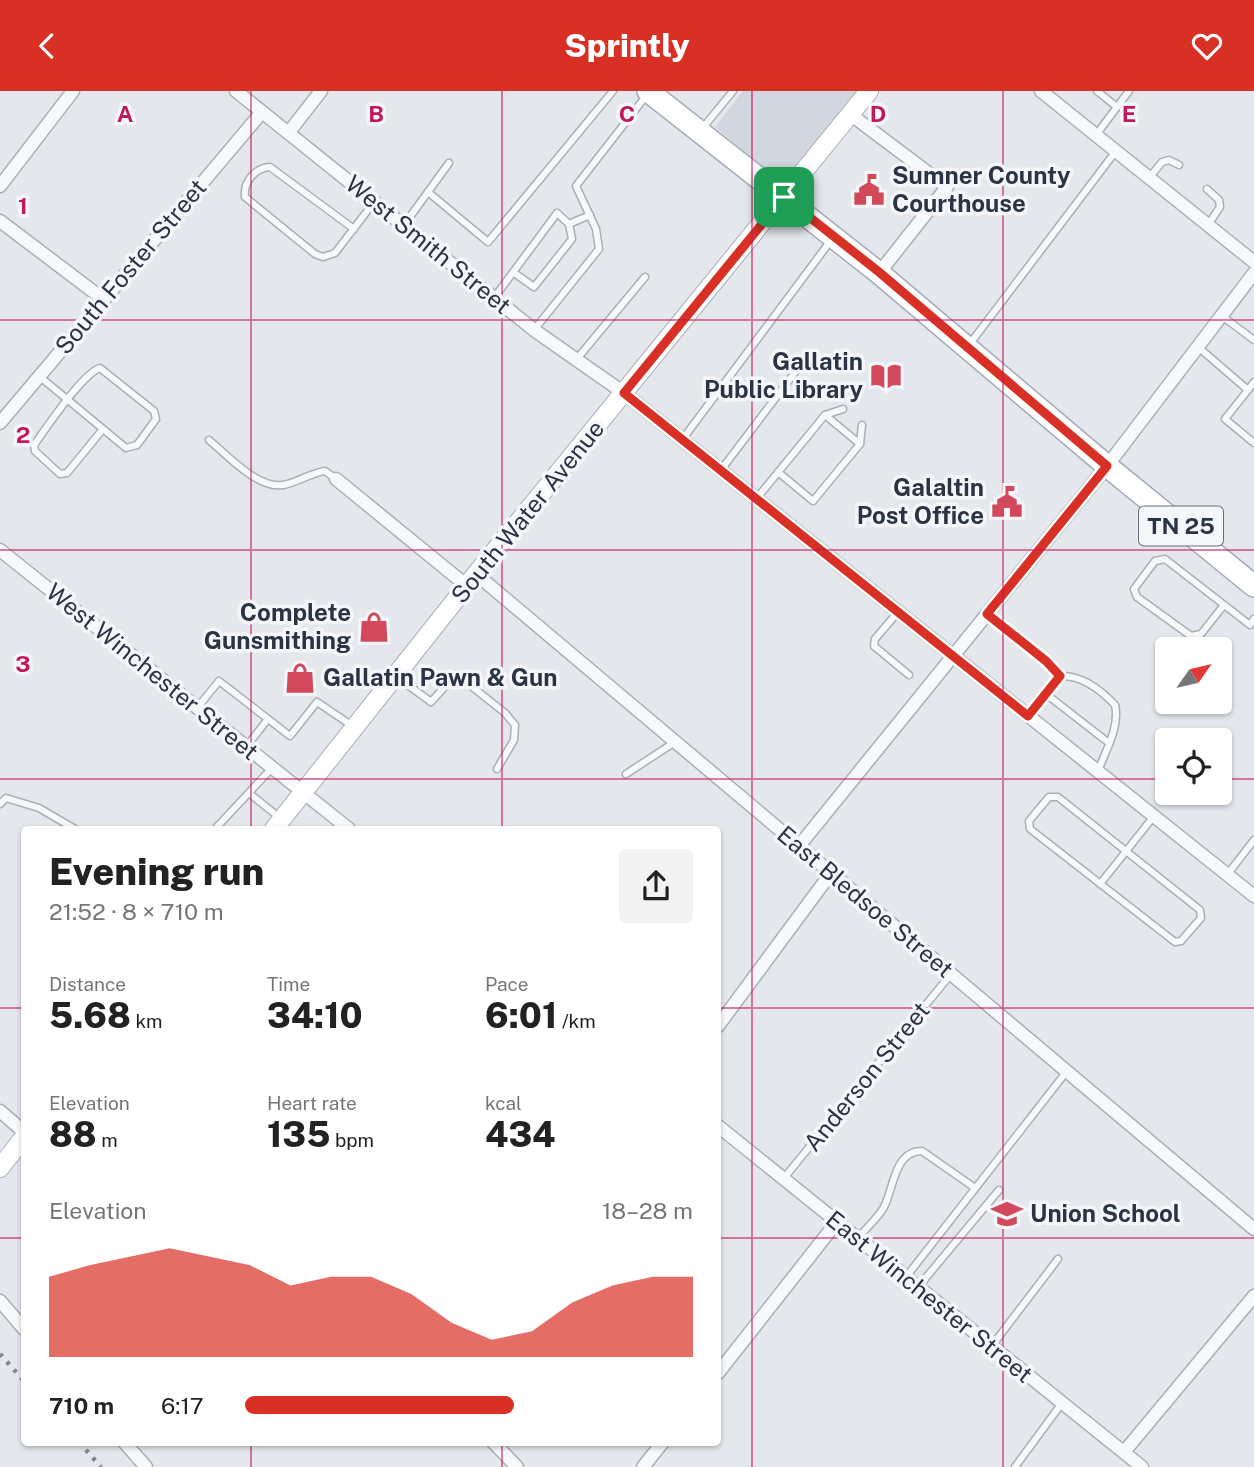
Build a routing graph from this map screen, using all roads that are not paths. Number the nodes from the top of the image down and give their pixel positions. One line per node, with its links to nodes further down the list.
1 (73, 91): 21 (street)
2 (236, 91): 12 (street, West Smith Street)
3 (321, 91): 15 (street)
4 (613, 91): 23 (lane)
5 (649, 91): 14 (main road, TN 25); 26 (lane)
6 (733, 91): 14 (lane)
7 (869, 91): 13 (main road, South Water Avenue)
8 (1042, 91): 16 (street)
9 (1097, 91): 11 (lane)
10 (1129, 91): 11 (lane)
11 (1117, 107): 16 (lane)
12 (262, 112): 15 (street, West Smith Street); 39 (street, South Foster Street)
13 (850, 114): 24 (main road, South Water Avenue); 35 (street)
14 (700, 131): 24 (main road, TN 25)
15 (289, 132): 25 (street, West Smith Street)
16 (1096, 135): 17 (street)
17 (1116, 151): 20 (street); 43 (lane)
18 (449, 163): 23 (lane)
19 (1179, 165): 20 (lane)
20 (1149, 178): 30 (street)
21 (0, 186)
22 (1207, 189): 30 (lane)
23 (428, 192): 29 (lane)
24 (784, 197): 32 (main road, TN 25); 50 (main road, South Water Avenue)
25 (375, 201): 29 (street, West Smith Street); 31 (lane)
26 (590, 215): 28 (lane); 41 (lane)
27 (0, 221): 39 (street)
28 (569, 224): 34 (lane); 34 (lane)
29 (404, 225): 38 (street, West Smith Street)
30 (1208, 225): 33 (street)
31 (354, 229): 31 (lane)
32 (834, 236): 35 (main road, TN 25); 58 (lane)
33 (1254, 263)
34 (513, 272): 38 (lane)
35 (879, 272): 43 (main road, TN 25)
36 (1254, 273): 40 (street)
37 (645, 277): 45 (lane)
38 (494, 298): 41 (street, West Smith Street)
39 (103, 299): 47 (street, South Foster Street)
40 (1222, 316): 42 (lane); 44 (street)
41 (534, 330): 45 (street, West Smith Street)
42 (1254, 340)
43 (967, 347): 61 (main road, TN 25)
44 (1198, 347): 49 (lane); 61 (street)
45 (576, 360): 50 (street, West Smith Street)
46 (799, 367): 62 (lane)
47 (39, 376): 51 (lane); 54 (street, South Foster Street)
48 (1254, 382): 49 (lane)
49 (1248, 390): 59 (lane)
50 (624, 393): 58 (street, West Smith Street); 67 (main road, South Water Avenue)
51 (68, 400): 56 (lane); 56 (lane); 56 (lane)
52 (843, 409): 53 (lane)
53 (825, 415): 60 (lane); 63 (lane)
54 (0, 423)
55 (862, 425): 60 (lane)
56 (103, 429)
57 (209, 440): 64 (lane)
58 (682, 440): 62 (street, West Smith Street)
59 (1254, 443)
60 (860, 444): 63 (lane)
61 (1107, 466): 68 (main road, TN 25); 71 (street)
62 (721, 470): 65 (street, West Smith Street)
63 (778, 472): 65 (lane)
64 (336, 479): 67 (street, East Bledsoe Street)
65 (757, 498): 70 (street, West Smith Street)
66 (0, 550): 78 (street, West Winchester Street)
67 (472, 580): 75 (main road, South Water Avenue); 82 (street, East Bledsoe Street)
68 (1254, 586)
69 (1224, 605): 69 (lane); 72 (lane)
70 (898, 612): 73 (street, West Smith Street); 74 (lane)
71 (987, 614): 73 (street); 76 (lane)
72 (1254, 619)
73 (953, 656): 79 (street, West Smith Street); 98 (street)
74 (909, 675)
75 (396, 676): 81 (main road, South Water Avenue); 86 (lane)
76 (1060, 676): 77 (lane); 83 (lane)
77 (1046, 694): 79 (lane); 83 (lane)
78 (197, 708): 80 (lane); 84 (street, West Winchester Street)
79 (1028, 716): 87 (street, West Smith Street)
80 (268, 719): 81 (lane); 84 (lane)
81 (355, 727): 90 (main road, South Water Avenue)
82 (675, 742): 88 (lane); 98 (street, East Bledsoe Street)
83 (1109, 743): 87 (lane)
84 (246, 747): 85 (street, West Winchester Street)
85 (272, 768): 89 (lane); 90 (street, West Winchester Street)
86 (497, 769)
87 (1098, 771): 92 (street, West Smith Street)
88 (626, 774)
89 (249, 793): 93 (lane); 95 (lane)
90 (303, 793): 93 (main road, South Water Avenue); 96 (street)
91 (0, 804): 94 (lane)
92 (1154, 816): 99 (lane); 101 (street, West Smith Street)
93 (278, 824)
94 (70, 826)
95 (218, 826)
96 (345, 826)
97 (1254, 840): 101 (lane)
98 (799, 846): 100 (street, East Bledsoe Street)
99 (1127, 851): 102 (lane); 102 (lane); 102 (lane)
100 (831, 873): 104 (street, East Bledsoe Street); 105 (street)
101 (1227, 875): 103 (street, West Smith Street)
102 (1100, 884)
103 (1254, 896)
104 (951, 974): 106 (street, East Bledsoe Street); 112 (lane, Anderson Street)
105 (721, 1022)
106 (1066, 1071): 113 (lane); 116 (street, East Bledsoe Street)
107 (0, 1111): 109 (street)
108 (721, 1128): 112 (street, East Winchester Street)
109 (21, 1131)
110 (21, 1138): 111 (main road)
111 (0, 1168)
112 (783, 1179): 115 (street, East Winchester Street)
113 (975, 1188): 117 (lane); 119 (lane)
114 (999, 1190): 120 (lane)
115 (836, 1223): 117 (street, East Winchester Street); 125 (street)
116 (1254, 1229)
117 (856, 1239): 119 (street, East Winchester Street)
118 (1058, 1259): 124 (lane)
119 (905, 1278): 120 (street, East Winchester Street)
120 (918, 1288): 124 (street, East Winchester Street)
121 (1254, 1296): 130 (street)
122 (0, 1301): 123 (street)
123 (21, 1326)
124 (992, 1347): 126 (street, East Winchester Street)
125 (721, 1369)
126 (1062, 1403): 130 (street, East Winchester Street); 134 (lane)
127 (127, 1446): 132 (street)
128 (497, 1446): 133 (street)
129 (660, 1446): 131 (street)
130 (1124, 1452): 135 (street, East Winchester Street)
131 (646, 1466)
132 (145, 1467)
133 (517, 1467)
134 (1015, 1467)
135 (1142, 1467)

